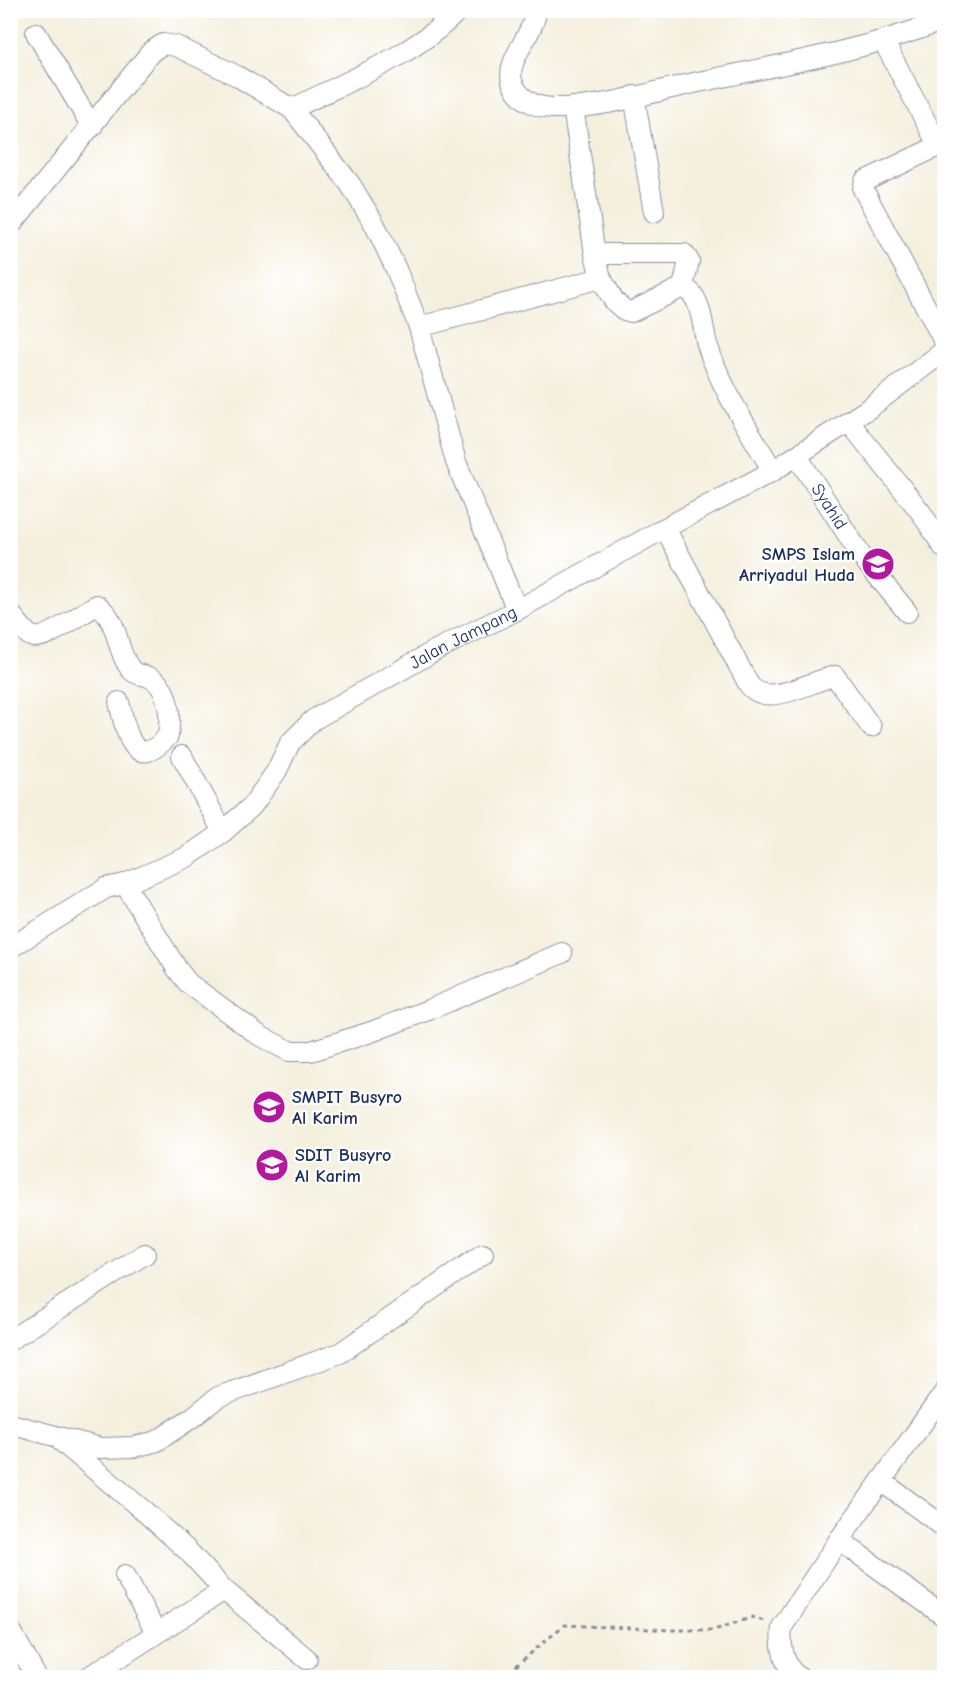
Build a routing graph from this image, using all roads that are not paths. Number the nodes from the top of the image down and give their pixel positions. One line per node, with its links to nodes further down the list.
1 (458, 10): 8 (street)
2 (536, 10): 7 (street)
3 (945, 20): 5 (street)
4 (36, 33): 9 (street)
5 (884, 42): 6 (street); 16 (street)
6 (634, 96): 7 (street); 10 (street)
7 (573, 107): 12 (street)
8 (292, 109): 9 (street); 15 (street)
9 (92, 127): 11 (street)
10 (654, 212)
11 (10, 226)
12 (595, 254): 13 (street); 14 (street)
13 (601, 278): 14 (street); 15 (street)
14 (683, 287): 20 (street)
15 (419, 327): 23 (street)
16 (945, 341)
17 (945, 351): 18 (street, Jalan Jampang)
18 (849, 422): 19 (street, Jalan Jampang); 22 (street)
19 (797, 456): 20 (street, Jalan Jampang); 24 (street, Syahid)
20 (773, 471): 21 (street, Jalan Jampang)
21 (664, 528): 23 (street, Jalan Jampang); 27 (street)
22 (945, 548)
23 (517, 610): 29 (street, Jalan Jampang)
24 (907, 612)
25 (10, 613): 26 (street)
26 (119, 702)
27 (871, 727)
28 (182, 756): 29 (street)
29 (223, 832): 30 (street, Jalan Jampang)
30 (125, 884): 31 (street, Jalan Jampang); 32 (street)
31 (10, 948)
32 (562, 952)
33 (145, 1254): 35 (street)
34 (483, 1254): 38 (street)
35 (10, 1340)
36 (945, 1393): 39 (street)
37 (10, 1424): 38 (street)
38 (52, 1434): 43 (street)
39 (881, 1481): 40 (street); 41 (street)
40 (945, 1527)
41 (839, 1540): 44 (street); 48 (street)
42 (125, 1575): 46 (street)
43 (224, 1590): 46 (street); 47 (street)
44 (945, 1616)
45 (10, 1629): 49 (street)
46 (156, 1633): 50 (street)
47 (307, 1659)
48 (794, 1676)
49 (38, 1677)
50 (87, 1677)

